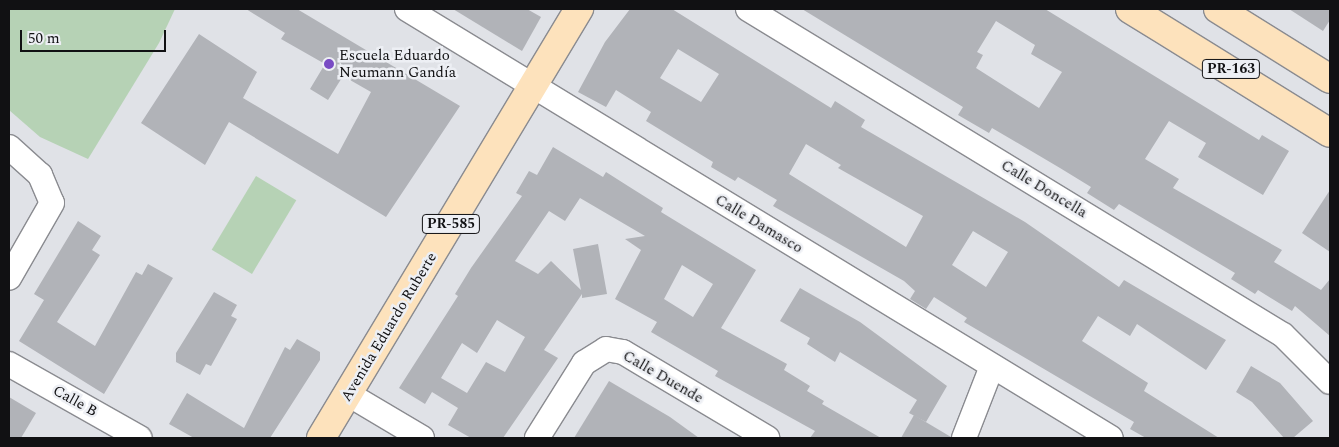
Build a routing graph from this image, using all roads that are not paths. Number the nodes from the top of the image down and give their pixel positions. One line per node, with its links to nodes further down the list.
1 (407, 9): 7 (street, Calle Damasco)
2 (579, 9): 7 (main road, Avenida Eduardo Ruberte / PR-585)
3 (748, 9): 13 (street, Calle Doncella)
4 (1130, 9): 8 (main road, PR-163)
5 (1218, 9): 6 (main road, PR-163)
6 (1330, 79)
7 (532, 85): 12 (street, Calle Damasco); 14 (main road, Avenida Eduardo Ruberte / PR-585)
8 (1330, 134)
9 (9, 148): 10 (street)
10 (9, 278)
11 (9, 364): 15 (street, Calle B)
12 (992, 366): 20 (street); 21 (street, Calle Damasco)
13 (1330, 382)
14 (348, 394): 16 (main road, Avenida Eduardo Ruberte / PR-585); 17 (street)
15 (140, 438)
16 (321, 438)
17 (422, 438)
18 (537, 438): 19 (street, Calle Duende)
19 (767, 438)
20 (964, 438)
21 (1111, 438)

